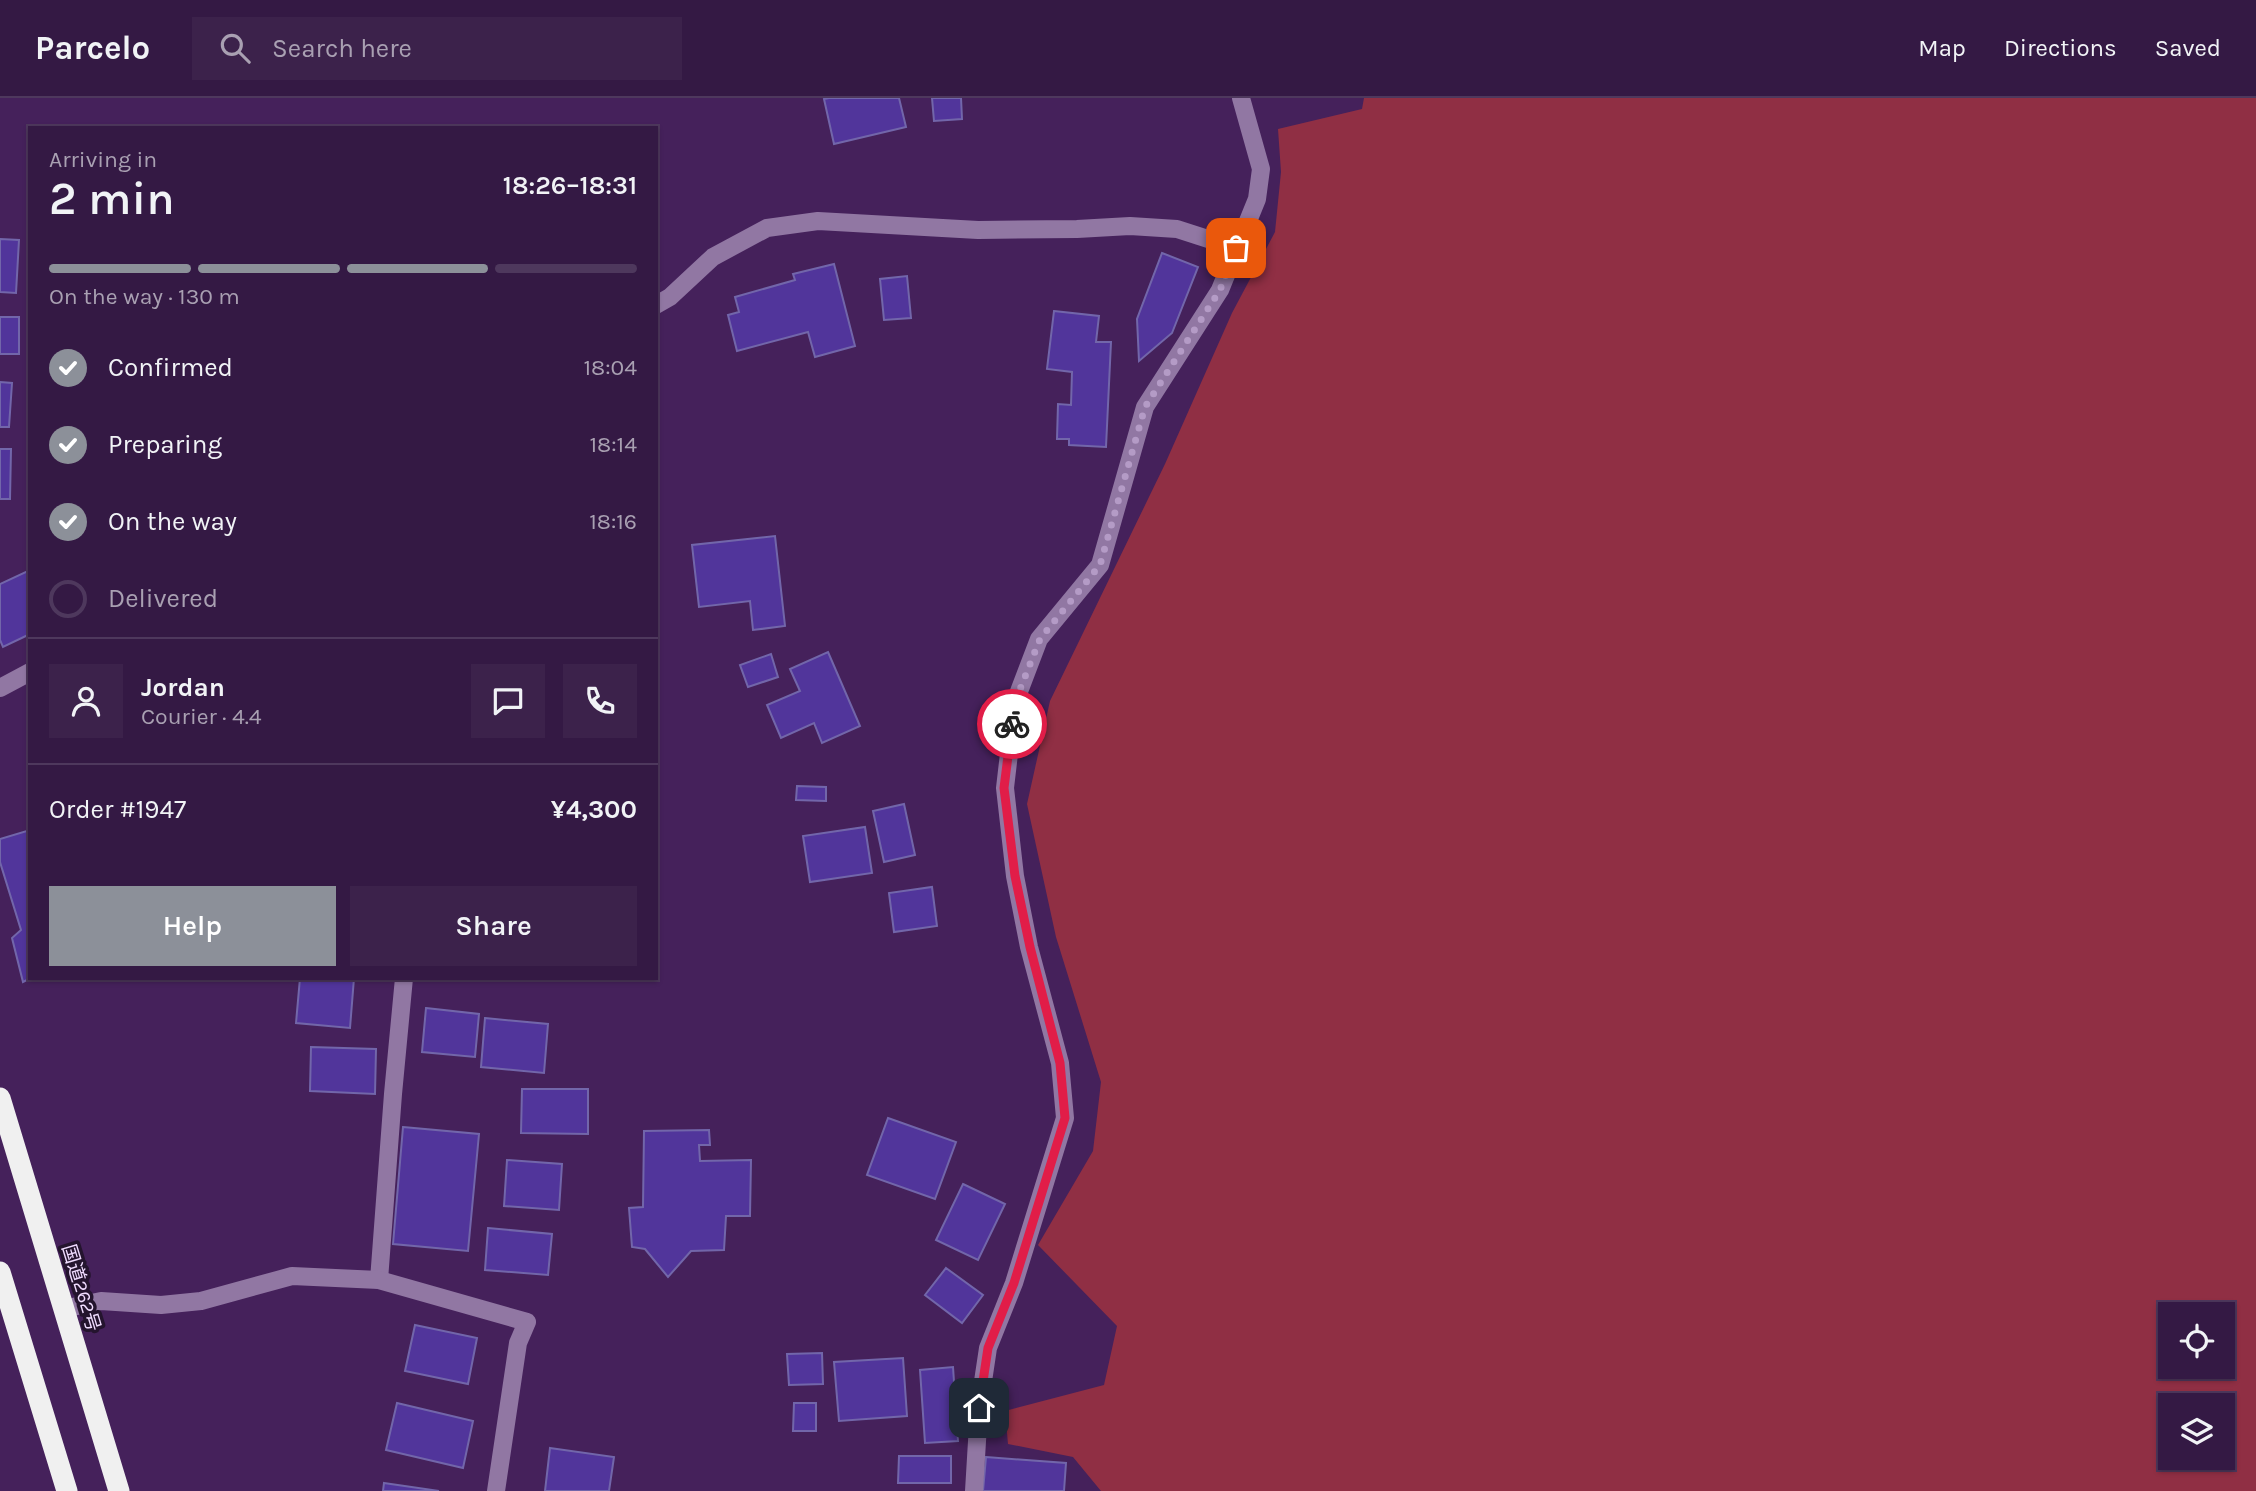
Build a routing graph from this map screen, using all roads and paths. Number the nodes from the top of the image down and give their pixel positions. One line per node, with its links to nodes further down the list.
1 (1241, 98): 2 (street)
2 (1236, 248): 3 (street); 14 (street)
3 (658, 304)
4 (28, 673): 5 (street)
5 (0, 688)
6 (404, 980): 9 (street)
7 (0, 1098): 10 (highway, 国道262号)
8 (0, 1272): 11 (highway)
9 (379, 1280): 10 (street); 13 (street)
10 (63, 1309): 12 (highway, 国道262号)
11 (67, 1491)
12 (119, 1491)
13 (496, 1491)
14 (974, 1491)

